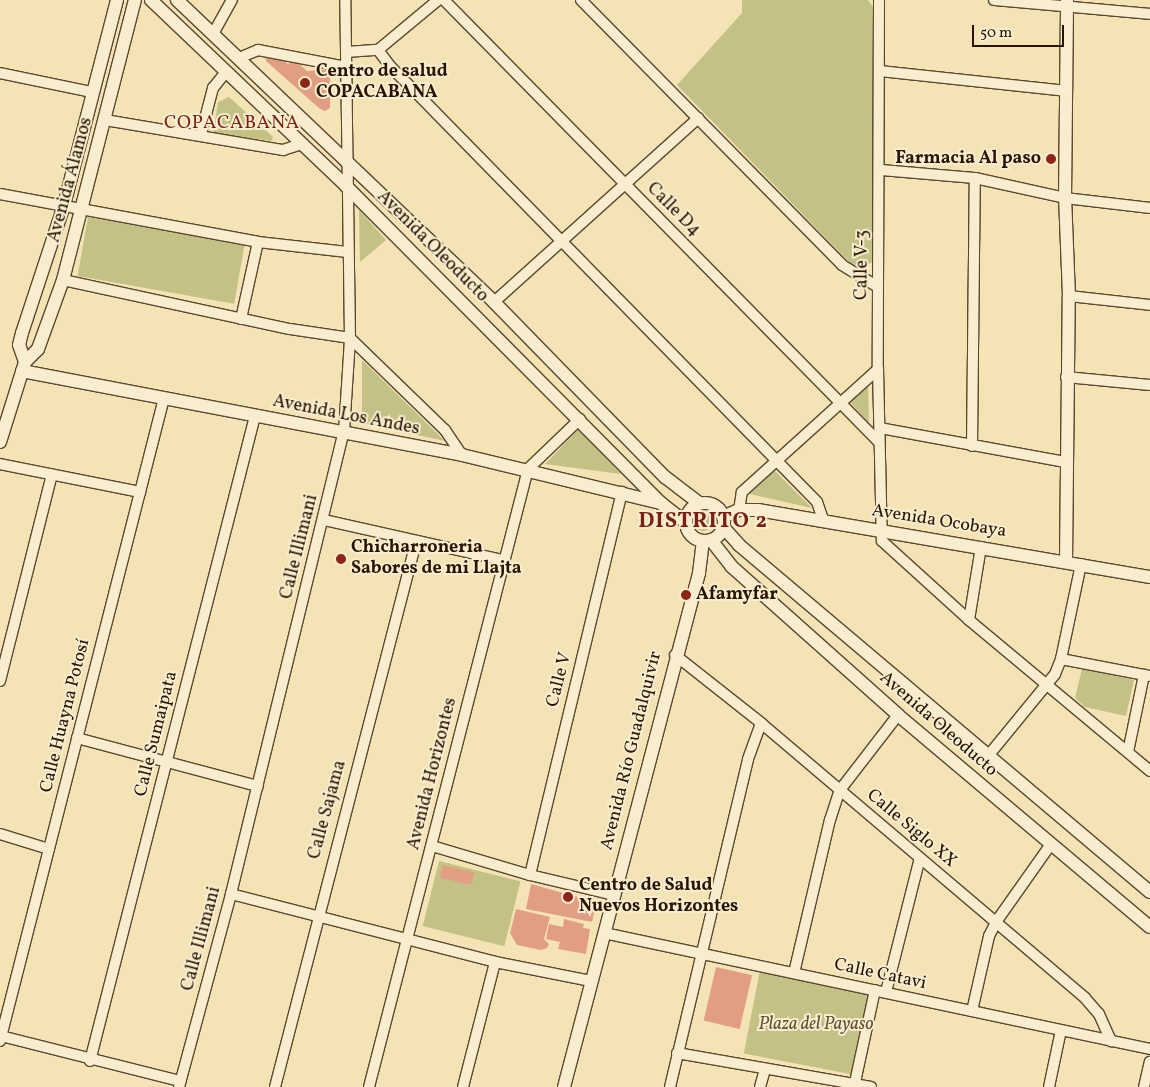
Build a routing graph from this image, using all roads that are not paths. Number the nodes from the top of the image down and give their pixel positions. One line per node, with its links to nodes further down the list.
1 (117, 0): 23 (street, Avenida Álamos)
2 (135, 0): 25 (street, Avenida Álamos)
3 (151, 0): 20 (street, Avenida Oleoducto)
4 (177, 0): 14 (street, Avenida Oleoducto)
5 (232, 0): 14 (street)
6 (345, 0): 16 (street, Calle Illimani)
7 (438, 0): 15 (street)
8 (444, 0): 31 (street, Calle D4)
9 (582, 0): 24 (street)
10 (879, 0): 19 (street, Calle V-3)
11 (994, 0): 12 (street)
12 (1067, 3): 13 (street); 22 (street)
13 (1150, 14)
14 (213, 34): 17 (street, Avenida Oleoducto)
15 (378, 50): 16 (street); 38 (street)
16 (346, 52): 18 (street, Calle Illimani)
17 (239, 58): 18 (street); 28 (street, Avenida Oleoducto)
18 (347, 66): 28 (street, Calle Illimani)
19 (880, 71): 22 (street); 29 (street, Calle V-3)
20 (226, 72): 26 (street); 27 (street, Avenida Oleoducto)
21 (0, 73): 23 (street)
22 (1067, 91): 34 (street)
23 (92, 92): 35 (street, Avenida Álamos)
24 (698, 118): 31 (street); 42 (street)
25 (105, 120): 26 (street); 36 (street, Avenida Álamos)
26 (201, 134): 27 (street)
27 (301, 144): 32 (street, Avenida Oleoducto)
28 (347, 160): 32 (street, Calle Illimani); 44 (street, Avenida Oleoducto)
29 (881, 170): 30 (street); 42 (street, Calle V-3)
30 (975, 178): 34 (street); 60 (street)
31 (625, 184): 38 (street); 53 (street, Calle D4)
32 (346, 186): 40 (street, Calle Illimani); 55 (street, Avenida Oleoducto)
33 (0, 194): 35 (street)
34 (1065, 198): 37 (street); 43 (street)
35 (64, 205): 36 (street); 48 (street, Avenida Álamos)
36 (82, 208): 39 (street); 41 (street, Avenida Álamos)
37 (1150, 208)
38 (561, 241): 44 (street); 62 (street)
39 (258, 242): 40 (street); 46 (street)
40 (347, 252): 47 (street, Calle Illimani)
41 (63, 280): 46 (street); 48 (street, Avenida Álamos)
42 (878, 287): 49 (street, Calle V-3)
43 (1069, 296): 45 (street); 50 (street)
44 (494, 302): 69 (street, Avenida Oleoducto)
45 (1150, 305)
46 (241, 319): 47 (street)
47 (350, 338): 57 (street, Calle Illimani); 61 (street)
48 (24, 367): 52 (street, Avenida Los Andes); 58 (street, Avenida Álamos)
49 (878, 369): 53 (street); 56 (street, Calle V-3)
50 (1066, 377): 51 (street); 63 (street)
51 (1150, 385)
52 (164, 398): 54 (street, Avenida Los Andes); 67 (street, Calle Huayna Potosí)
53 (840, 402): 59 (street, Calle D4); 62 (street)
54 (255, 416): 57 (street, Avenida Los Andes); 95 (street, Calle Sumaipata)
55 (580, 419): 65 (street); 70 (street, Avenida Oleoducto)
56 (880, 428): 59 (street, Calle V-3); 60 (street)
57 (344, 432): 61 (street, Avenida Los Andes); 72 (street, Calle Illimani)
58 (0, 442)
59 (880, 442): 76 (street, Calle V-3)
60 (972, 446): 63 (street)
61 (462, 455): 65 (street, Avenida Los Andes)
62 (775, 459): 71 (street); 75 (street)
63 (1066, 462): 81 (street)
64 (0, 464): 66 (street)
65 (528, 469): 68 (street, Avenida Los Andes); 80 (street, Avenida Horizontes)
66 (52, 474): 67 (street); 88 (street)
67 (140, 492): 92 (street, Calle Huayna Potosí)
68 (622, 492): 70 (street, Avenida Los Andes); 104 (street, Calle V)
69 (699, 503): 73 (street); 74 (street)
70 (662, 504): 73 (street, Avenida Oleoducto)
71 (739, 510): 74 (street, Avenida Ocobaya); 75 (street, Avenida Ocobaya)
72 (324, 520): 78 (street); 97 (street, Calle Illimani)
73 (685, 522): 77 (street)
74 (723, 522): 77 (street); 94 (street, Avenida Oleoducto)
75 (824, 522): 76 (street, Avenida Ocobaya)
76 (882, 530): 79 (street, Avenida Ocobaya); 84 (street)
77 (707, 540): 85 (street, Avenida Río Guadalquivir); 90 (street, Avenida Oleoducto)
78 (416, 542): 80 (street); 108 (street, Calle Sajama)
79 (981, 546): 81 (street, Avenida Ocobaya); 84 (street)
80 (503, 560): 101 (street, Avenida Horizontes)
81 (1066, 561): 82 (street, Avenida Ocobaya)
82 (1082, 564): 83 (street, Avenida Ocobaya); 86 (street)
83 (1150, 577)
84 (969, 620): 89 (street)
85 (675, 655): 91 (street, Calle Siglo XX); 107 (street, Avenida Río Guadalquivir)
86 (1061, 659): 87 (street); 89 (street)
87 (1147, 675): 93 (street)
88 (0, 682)
89 (1048, 684): 93 (street); 94 (street)
90 (898, 715): 98 (street); 100 (street, Avenida Oleoducto)
91 (761, 723): 98 (street, Calle Siglo XX); 113 (street)
92 (77, 738): 95 (street); 102 (street, Calle Huayna Potosí)
93 (1128, 752): 96 (street)
94 (988, 756): 105 (street, Avenida Oleoducto)
95 (166, 763): 97 (street); 125 (street, Calle Sumaipata)
96 (1150, 771)
97 (258, 786): 106 (street, Calle Illimani)
98 (840, 790): 103 (street, Calle Siglo XX); 115 (street)
99 (0, 834): 102 (street)
100 (1051, 844): 109 (street); 110 (street, Avenida Oleoducto)
101 (432, 846): 104 (street); 112 (street, Avenida Horizontes)
102 (49, 849): 121 (street, Calle Huayna Potosí)
103 (920, 858): 109 (street, Calle Siglo XX); 118 (street)
104 (530, 875): 107 (street)
105 (1150, 892)
106 (231, 894): 108 (street); 128 (street, Calle Illimani)
107 (614, 895): 111 (street, Avenida Río Guadalquivir)
108 (316, 918): 112 (street); 130 (street, Calle Sajama)
109 (996, 922): 119 (street); 122 (street, Calle Siglo XX)
110 (1150, 928)
111 (604, 933): 113 (street, Calle Catavi); 116 (street, Avenida Río Guadalquivir)
112 (407, 938): 114 (street); 131 (street, Avenida Horizontes)
113 (702, 953): 115 (street, Calle Catavi); 124 (street)
114 (495, 962): 116 (street); 132 (street)
115 (794, 973): 117 (street, Calle Catavi)
116 (591, 981): 133 (street, Avenida Río Guadalquivir)
117 (875, 990): 118 (street, Calle Catavi); 129 (street)
118 (886, 992): 119 (street, Calle Catavi)
119 (972, 1011): 120 (street, Calle Catavi)
120 (1062, 1030): 122 (street, Calle Catavi); 137 (street)
121 (1, 1039): 125 (street)
122 (1111, 1040): 123 (street, Calle Catavi)
123 (1150, 1049)
124 (677, 1053): 127 (street); 134 (street)
125 (90, 1061): 128 (street)
126 (1150, 1062): 138 (street)
127 (765, 1069): 129 (street); 135 (street)
128 (180, 1084)
129 (854, 1086): 136 (street)
130 (275, 1087)
131 (369, 1087)
132 (463, 1087)
133 (564, 1087)
134 (670, 1087)
135 (760, 1087)
136 (871, 1087)
137 (1048, 1087)
138 (1144, 1087)

